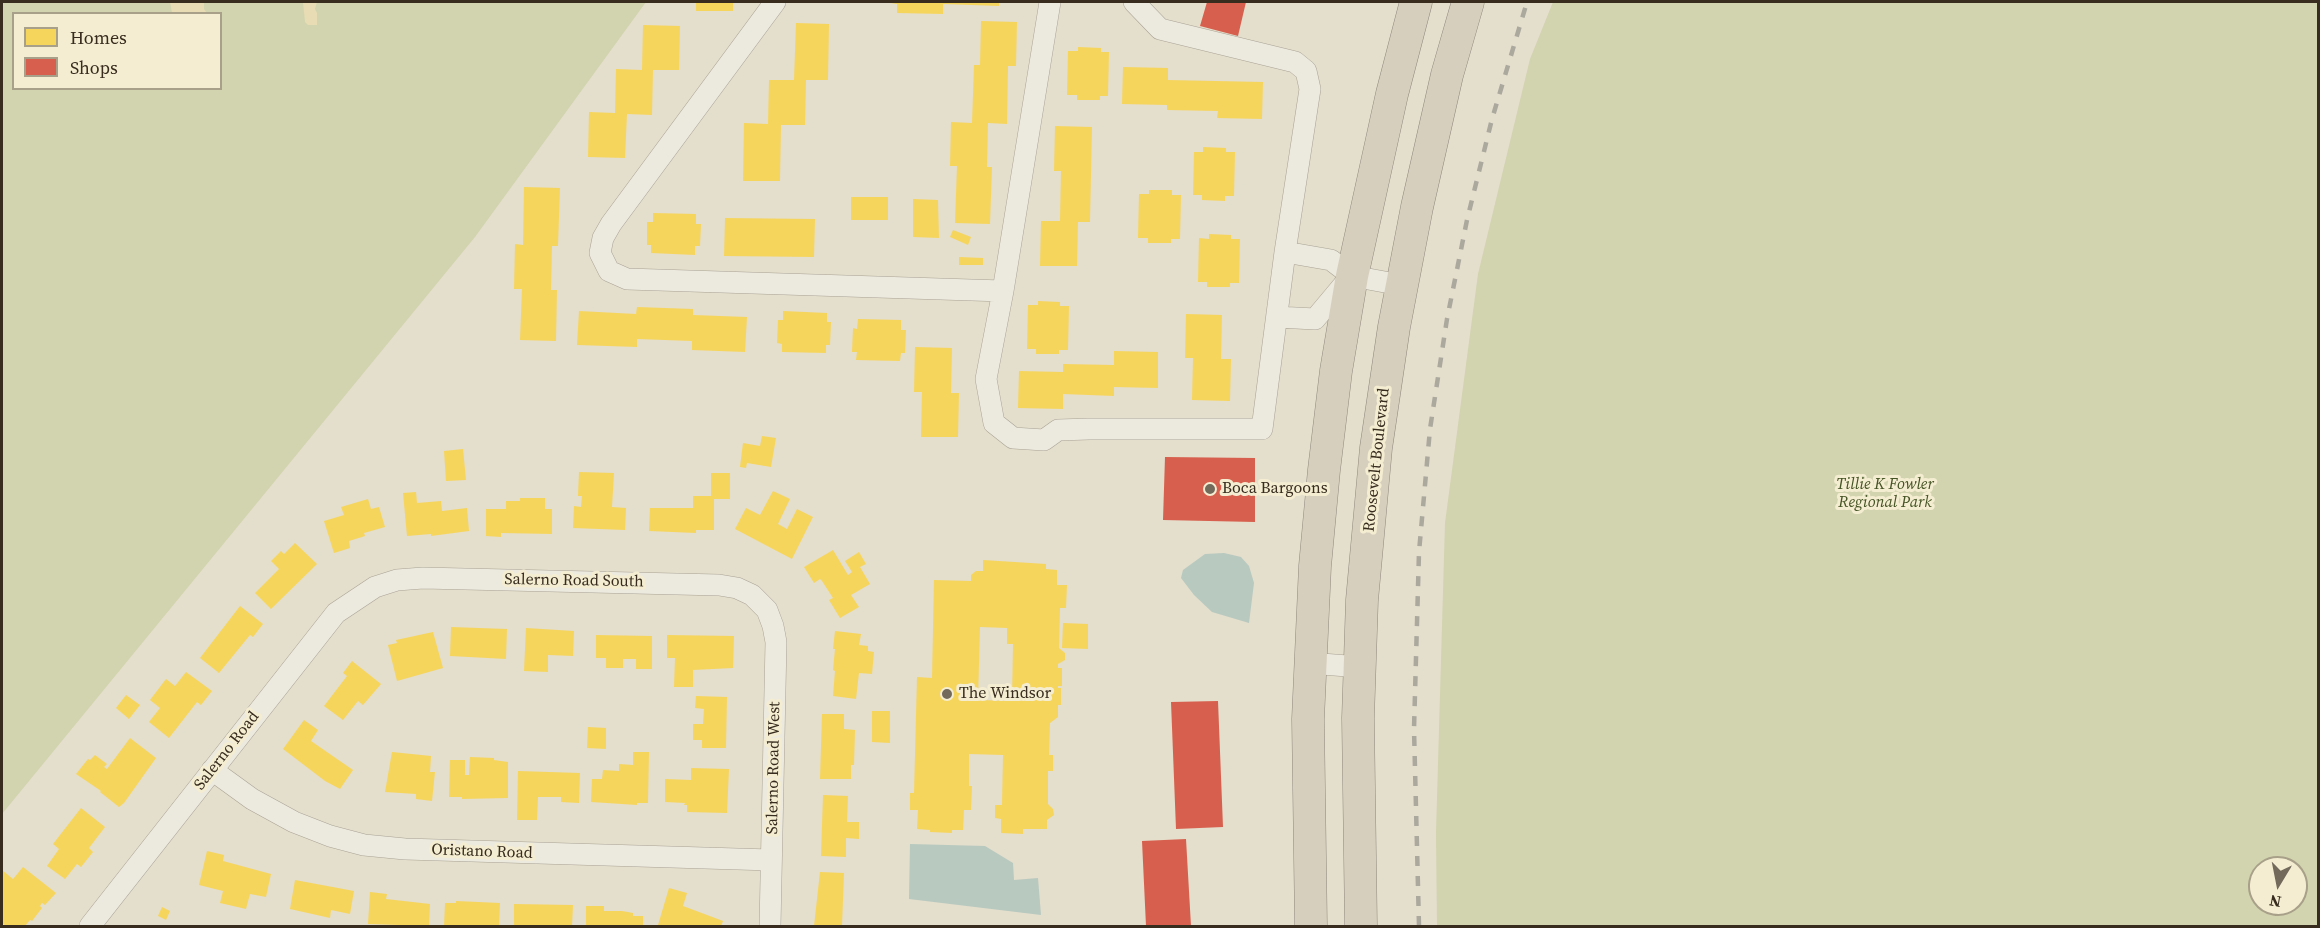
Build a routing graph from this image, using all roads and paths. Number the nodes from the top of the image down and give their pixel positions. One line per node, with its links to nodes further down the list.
1 (776, 2): 9 (street)
2 (1050, 2): 9 (street)
3 (1134, 2): 6 (street)
4 (1416, 2): 7 (highway)
5 (1468, 2): 8 (highway, Roosevelt Boulevard)
6 (1285, 252): 7 (street); 10 (street)
7 (1352, 276): 8 (street); 10 (street); 13 (highway)
8 (1401, 285): 14 (highway, Roosevelt Boulevard)
9 (1003, 291): 10 (street)
10 (1277, 317)
11 (375, 587): 12 (street, Salerno Road South); 15 (street, Salerno Road)
12 (766, 610): 16 (street, Salerno Road West)
13 (1309, 663): 14 (street); 19 (highway)
14 (1360, 667): 20 (highway, Roosevelt Boulevard)
15 (212, 770): 16 (street, Oristano Road); 17 (street, Salerno Road)
16 (771, 860): 18 (street, Salerno Road West)
17 (90, 927)
18 (770, 927)
19 (1311, 927)
20 (1361, 927)

